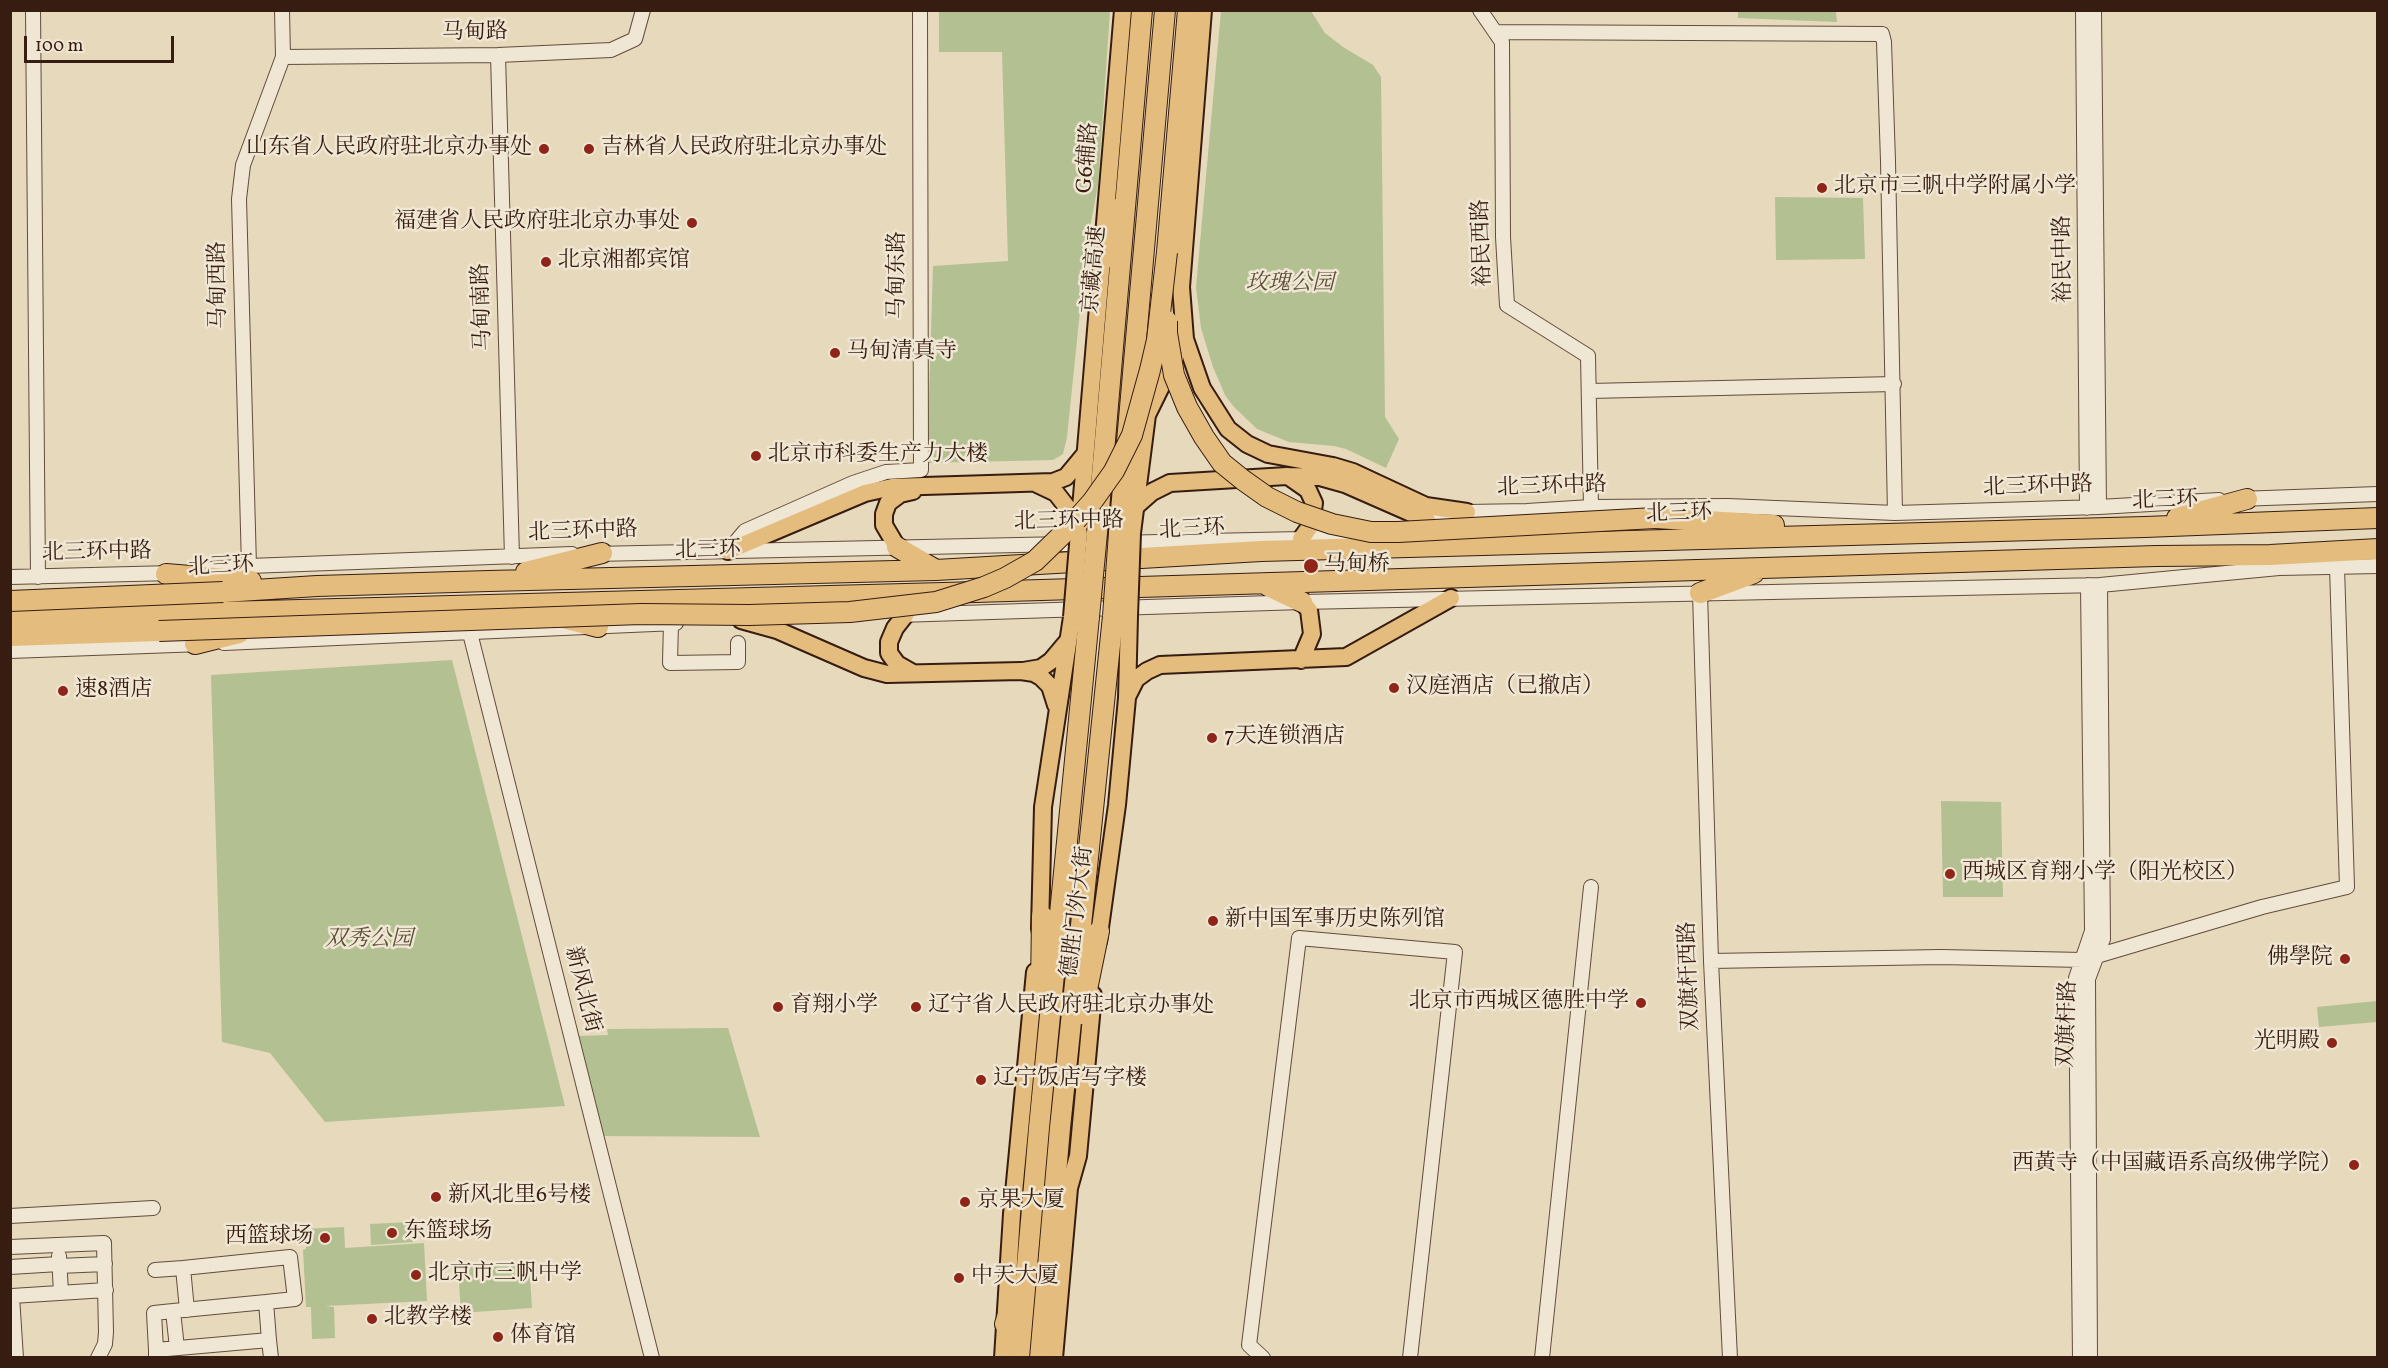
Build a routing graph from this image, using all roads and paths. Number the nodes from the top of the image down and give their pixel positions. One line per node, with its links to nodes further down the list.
1 (33, 10): 56 (street)
2 (282, 10): 15 (street, 马甸西路)
3 (643, 10): 14 (street, 马甸路)
4 (920, 10): 44 (street, 马甸东路)
5 (1123, 10): 18 (main road, G6辅路)
6 (1142, 10): 16 (highway, 京藏高速)
7 (1165, 10): 20 (highway, 京藏高速)
8 (1188, 10): 17 (highway)
9 (1203, 10): 17 (main road)
10 (1480, 10): 13 (street, 裕民西路)
11 (2082, 10): 32 (street, 裕民中路)
12 (2094, 10): 32 (street, 裕民中路)
13 (1495, 32): 21 (street); 22 (street, 裕民西路)
14 (498, 55): 15 (street, 马甸路); 46 (street, 马甸南路)
15 (283, 57): 48 (street, 马甸西路)
16 (1131, 148): 18 (highway); 39 (highway, 京藏高速)
17 (1175, 250): 19 (main road); 20 (highway); 37 (highway, bridge); 77 (highway, bridge)
18 (1103, 260): 23 (main road, G6辅路)
19 (1185, 339): 24 (main road); 33 (main road)
20 (1136, 350): 36 (highway, 京藏高速)
21 (1894, 384): 22 (street); 37 (street)
22 (1590, 391): 31 (street, 裕民西路)
23 (1086, 453): 27 (main road); 39 (main road, G6辅路)
24 (1140, 465): 26 (main road); 36 (main road)
25 (1287, 476): 26 (main road); 35 (main road); 40 (main road)
26 (1170, 483): 36 (main road)
27 (1037, 484): 28 (main road); 39 (main road)
28 (936, 486): 41 (main road); 44 (main road)
29 (2378, 494): 30 (street, 北三环中路)
30 (2247, 499): 32 (street, 北三环中路); 38 (highway)
31 (1591, 507): 33 (street, 北三环中路); 37 (street, 北三环中路)
32 (2093, 507): 37 (street, 北三环中路)
33 (1467, 512): 35 (street, 北三环中路)
34 (2378, 518): 38 (highway, 北三环)
35 (1427, 520): 40 (street, 北三环中路)
36 (1130, 523): 70 (highway, bridge)
37 (1893, 523): 38 (highway, 北三环); 43 (highway, 北三环)
38 (2145, 527)
39 (1085, 530): 71 (highway, bridge)
40 (1301, 539): 41 (street, 北三环中路); 43 (highway)
41 (897, 548): 44 (street, 北三环中路); 53 (highway)
42 (2378, 549): 47 (highway, 北三环)
43 (1261, 550): 53 (highway, 北三环)
44 (728, 551): 45 (street, 北三环中路)
45 (602, 553): 46 (street, 北三环中路); 57 (highway)
46 (512, 556): 48 (street, 北三环中路)
47 (2156, 556): 51 (highway, 北三环); 52 (highway)
48 (249, 566): 54 (street, 北三环中路)
49 (2378, 566): 50 (street)
50 (2337, 567): 52 (street); 92 (street)
51 (1770, 568): 58 (highway, 北三环); 62 (highway)
52 (2279, 568): 59 (street)
53 (936, 570): 57 (highway, 北三环)
54 (166, 574): 56 (street, 北三环中路); 60 (highway)
55 (10, 577): 56 (street, 北三环中路)
56 (38, 577)
57 (489, 581): 60 (highway, 北三环)
58 (1262, 584): 61 (highway, 北三环); 66 (highway)
59 (2094, 585): 62 (street); 92 (street)
60 (317, 586): 65 (highway, 北三环)
61 (943, 593): 67 (highway, 北三环); 69 (highway)
62 (1701, 593): 63 (street); 93 (street, 双旗杆西路)
63 (1450, 598): 66 (street); 83 (main road)
64 (10, 601): 65 (highway, 北三环, bridge)
65 (224, 602): 68 (highway, 北三环); 73 (highway, 北三环)
66 (1302, 602): 69 (street); 83 (main road)
67 (512, 604): 68 (highway, 北三环); 75 (highway)
68 (333, 609): 81 (highway)
69 (906, 614): 72 (street); 86 (main road)
70 (1121, 616): 79 (main road, 德胜门外大街); 95 (highway, 德胜门外大街)
71 (1081, 617): 78 (main road, 德胜门外大街); 94 (highway, 德胜门外大街)
72 (741, 620): 74 (street); 86 (main road)
73 (10, 621)
74 (670, 623): 75 (street); 80 (street)
75 (598, 627): 76 (street)
76 (470, 633): 81 (street); 119 (street, 新风北街)
77 (10, 636)
78 (1069, 639): 85 (main road); 88 (main road, 德胜门外大街)
79 (1128, 642): 84 (main road); 87 (main road, 德胜门外大街)
80 (738, 643)
81 (195, 644): 82 (street)
82 (10, 651)
83 (1300, 660): 84 (main road)
84 (1160, 665): 87 (main road)
85 (1021, 671): 86 (main road); 88 (main road)
86 (911, 672)
87 (1127, 698): 91 (main road, 德胜门外大街)
88 (1057, 712): 90 (main road, 德胜门外大街)
89 (1590, 887): 126 (street)
90 (1042, 916): 94 (highway); 111 (main road, 德胜门外大街)
91 (1099, 931): 95 (highway); 123 (main road, 德胜门外大街)
92 (2090, 958): 93 (street); 128 (street); 129 (street, 双旗杆路)
93 (1711, 961): 127 (street, 双旗杆西路)
94 (1039, 1128): 100 (highway, 德胜门外大街)
95 (1059, 1128): 122 (highway, 德胜门外大街)
96 (153, 1208): 97 (street)
97 (10, 1216)
98 (58, 1245): 99 (street); 101 (street); 102 (street)
99 (10, 1247)
100 (1028, 1249): 111 (highway); 121 (highway, 德胜门外大街)
101 (105, 1264): 102 (street); 106 (street)
102 (59, 1265): 103 (street); 107 (street)
103 (10, 1267)
104 (183, 1268): 105 (street); 109 (street); 110 (street)
105 (156, 1270)
106 (106, 1290): 107 (street); 117 (street)
107 (61, 1293): 108 (street)
108 (11, 1296): 112 (street)
109 (266, 1302): 110 (street); 113 (street)
110 (180, 1311): 114 (street); 115 (street)
111 (1005, 1324): 120 (main road, 德胜门外大街)
112 (12, 1328): 116 (street)
113 (269, 1340): 114 (street); 118 (street)
114 (177, 1348): 115 (street)
115 (156, 1354)
116 (16, 1358)
117 (98, 1358)
118 (271, 1358)
119 (652, 1358)
120 (1003, 1358)
121 (1019, 1358)
122 (1040, 1358)
123 (1054, 1358)
124 (1263, 1358): 125 (street)
125 (1410, 1358)
126 (1542, 1358)
127 (1730, 1358)
128 (2080, 1358)
129 (2090, 1358)

